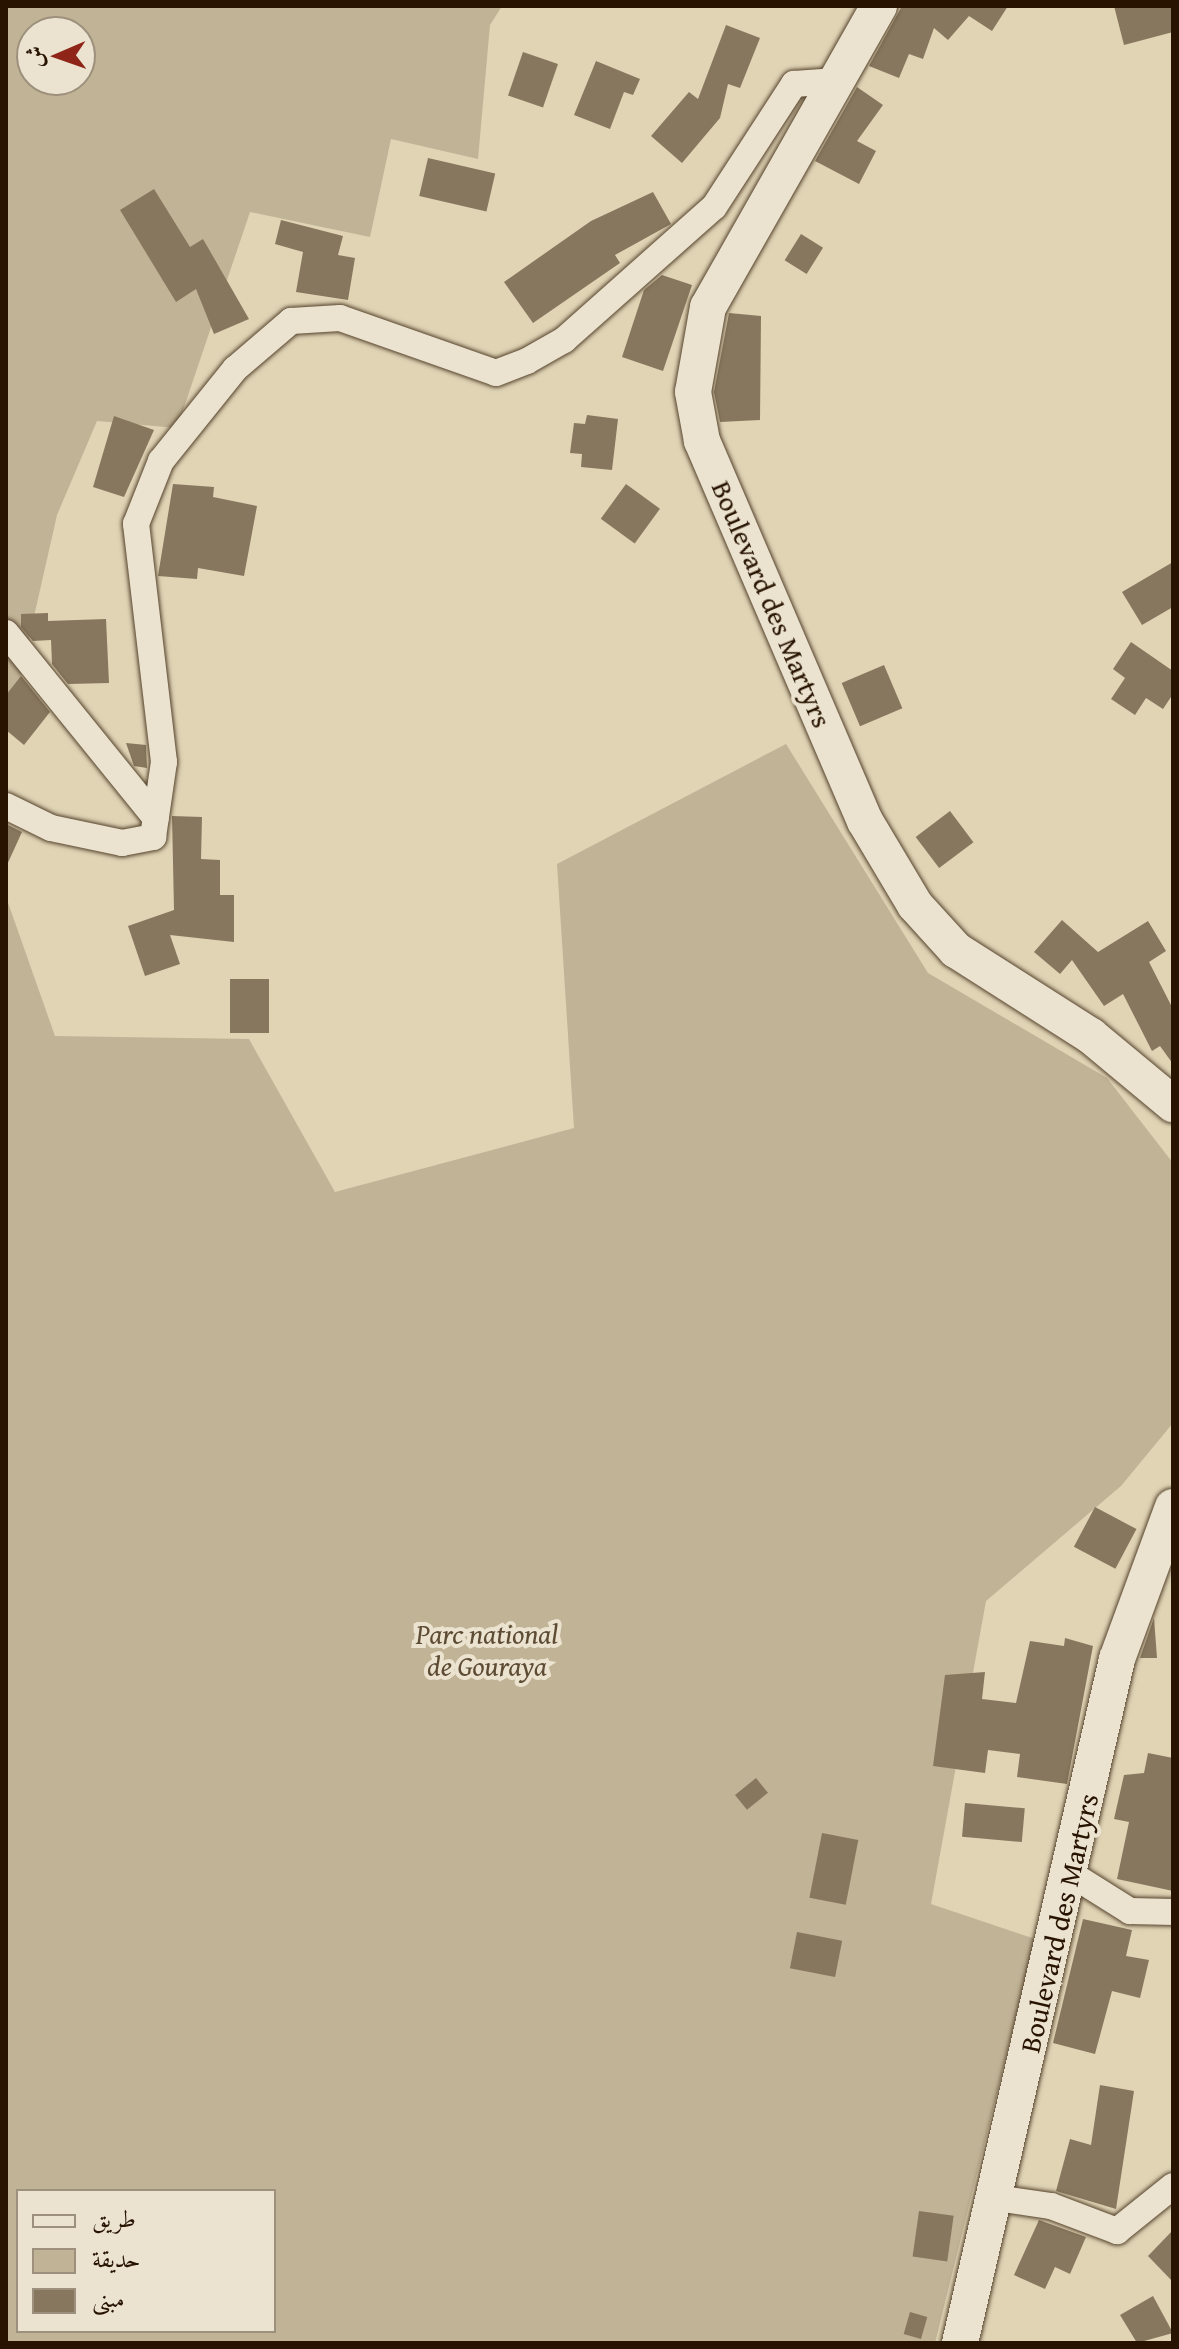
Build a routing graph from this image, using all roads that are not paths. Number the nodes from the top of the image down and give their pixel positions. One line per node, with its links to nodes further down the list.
1 (879, 6): 2 (main road, Boulevard des Martyrs)
2 (837, 81): 5 (street); 6 (main road, Boulevard des Martyrs)
3 (6, 633): 5 (street)
4 (6, 806): 5 (street)
5 (156, 818)
6 (1173, 1104)
7 (1173, 1507): 8 (main road, Boulevard des Martyrs)
8 (1071, 1874): 9 (street); 11 (main road, Boulevard des Martyrs)
9 (1173, 1912)
10 (1173, 2186): 11 (street)
11 (996, 2198): 12 (main road, Boulevard des Martyrs)
12 (960, 2343)

